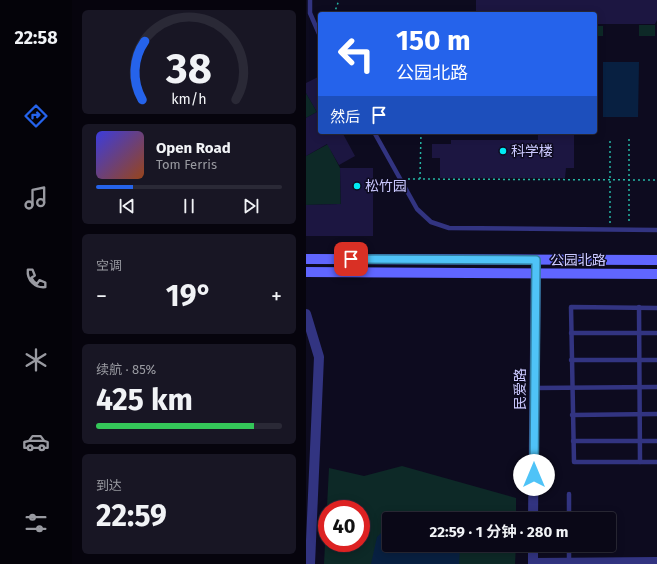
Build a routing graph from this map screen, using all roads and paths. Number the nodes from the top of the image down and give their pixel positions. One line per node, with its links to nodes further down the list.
1 (310, 0): 4 (lane)
2 (339, 0): 3 (path)
3 (335, 12)
4 (318, 31)
5 (375, 134): 9 (lane)
6 (421, 134): 10 (path)
7 (610, 139): 11 (path)
8 (629, 139): 12 (path)
9 (400, 179): 10 (path); 16 (lane)
10 (420, 179): 11 (path)
11 (610, 180): 12 (path); 14 (path)
12 (629, 180): 13 (path); 15 (path)
13 (657, 180)
14 (610, 214)
15 (629, 214)
16 (657, 230)
17 (306, 259): 18 (main road, 公园北路)
18 (536, 260): 19 (main road, 公园北路); 21 (street, 民爱路)
19 (657, 260)
20 (306, 272): 21 (main road, 公园北路)
21 (535, 274): 22 (main road, 公园北路); 35 (street, 民爱路)
22 (657, 274)
23 (639, 307): 24 (lane); 26 (lane); 27 (lane)
24 (657, 308)
25 (306, 314): 52 (street)
26 (571, 333): 27 (lane); 29 (lane)
27 (639, 333): 28 (lane); 30 (lane)
28 (657, 333)
29 (572, 360): 30 (lane); 32 (lane)
30 (639, 360): 31 (lane); 33 (lane)
31 (657, 360)
32 (572, 387): 33 (lane); 35 (lane); 38 (lane)
33 (640, 387): 34 (lane); 36 (lane)
34 (657, 387)
35 (534, 388): 45 (street, 民爱路)
36 (640, 414): 37 (lane); 38 (lane); 40 (lane)
37 (657, 414)
38 (572, 415): 39 (lane)
39 (573, 441): 40 (lane); 42 (lane)
40 (640, 441): 41 (lane); 42 (lane)
41 (657, 441)
42 (640, 462): 43 (lane)
43 (657, 462)
44 (569, 494): 46 (lane)
45 (533, 512)
46 (569, 512)
47 (533, 552): 51 (street)
48 (569, 552): 49 (lane)
49 (568, 562): 50 (street); 51 (street)
50 (657, 562)
51 (533, 563)
52 (310, 564)

